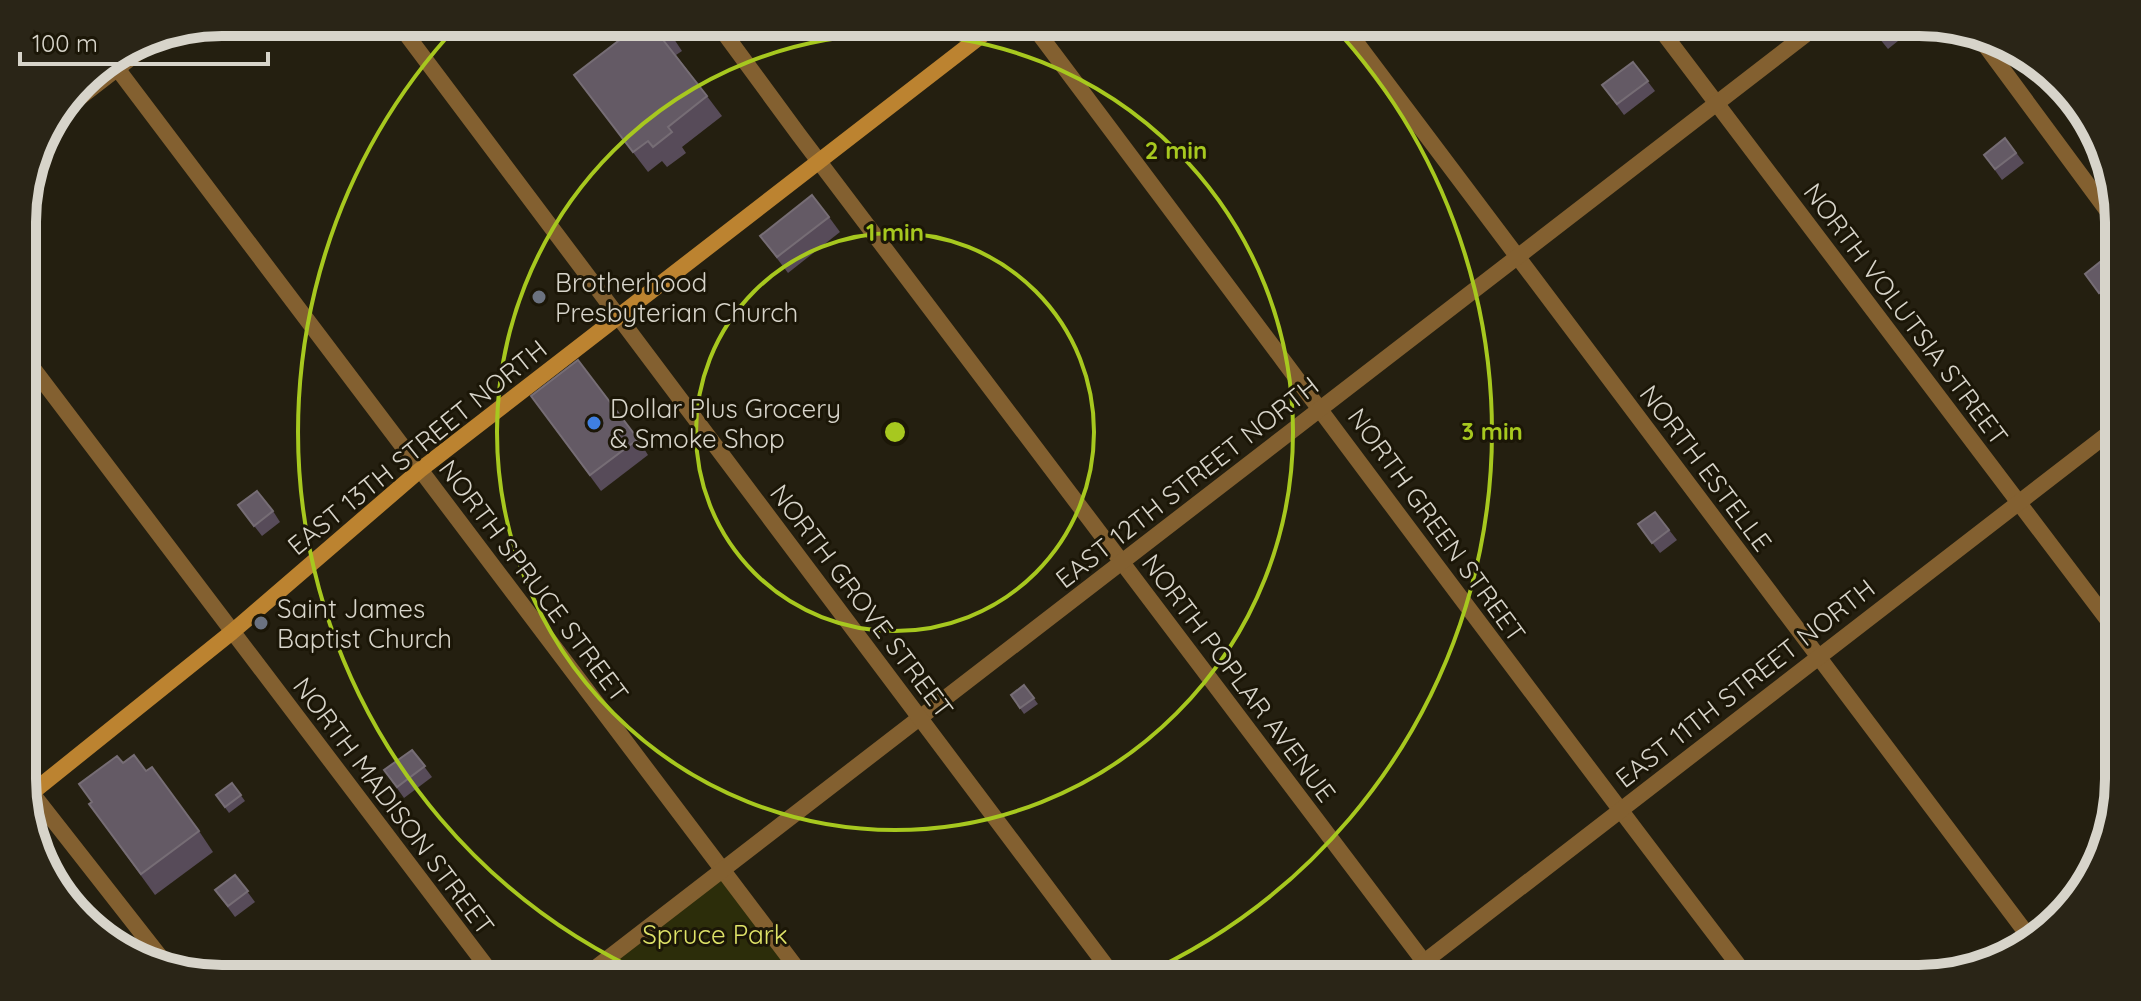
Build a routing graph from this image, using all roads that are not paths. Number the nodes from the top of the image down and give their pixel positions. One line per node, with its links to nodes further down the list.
1 (408, 36): 14 (street, NORTH GROVE STREET)
2 (726, 36): 11 (street, NORTH POPLAR AVENUE)
3 (981, 36): 11 (main road, EAST 13TH STREET NORTH)
4 (1041, 36): 16 (street, NORTH GREEN STREET)
5 (1352, 36): 13 (street, NORTH ESTELLE)
6 (1666, 36): 10 (street, NORTH VOLUTSIA STREET)
7 (1804, 36): 10 (street, EAST 12TH STREET NORTH)
8 (1988, 49): 12 (street)
9 (117, 68): 18 (street, NORTH SPRUCE STREET)
10 (1717, 103): 13 (street, EAST 12TH STREET NORTH); 19 (street, NORTH VOLUTSIA STREET)
11 (818, 161): 14 (main road, EAST 13TH STREET NORTH); 20 (street, NORTH POPLAR AVENUE)
12 (2104, 206)
13 (1518, 257): 16 (street, EAST 12TH STREET NORTH); 23 (street, NORTH ESTELLE)
14 (618, 316): 18 (main road, EAST 13TH STREET NORTH); 24 (street, NORTH GROVE STREET)
15 (36, 372): 22 (street, NORTH MADISON STREET)
16 (1321, 408): 20 (street, EAST 12TH STREET NORTH); 27 (street, NORTH GREEN STREET)
17 (2105, 436): 19 (street, EAST 11TH STREET NORTH)
18 (420, 470): 22 (main road, EAST 13TH STREET NORTH); 28 (street, NORTH SPRUCE STREET)
19 (2019, 503): 21 (street, NORTH VOLUTSIA STREET); 23 (street, EAST 11TH STREET NORTH)
20 (1122, 562): 24 (street, EAST 12TH STREET NORTH); 31 (street, NORTH POPLAR AVENUE)
21 (2105, 617)
22 (232, 632): 25 (main road, EAST 13TH STREET NORTH); 32 (street, NORTH MADISON STREET)
23 (1818, 657): 27 (street, EAST 11TH STREET NORTH); 29 (street, NORTH ESTELLE)
24 (919, 718): 28 (street, EAST 12TH STREET NORTH); 35 (street, NORTH GROVE STREET)
25 (36, 784)
26 (39, 808): 30 (street)
27 (1620, 810): 31 (street, EAST 11TH STREET NORTH); 38 (street, NORTH GREEN STREET)
28 (724, 869): 33 (street, EAST 12TH STREET NORTH); 34 (street, NORTH SPRUCE STREET)
29 (2025, 931)
30 (157, 953)
31 (1424, 962): 36 (street, EAST 11TH STREET NORTH); 37 (street, NORTH POPLAR AVENUE)
32 (485, 965)
33 (599, 965)
34 (795, 965)
35 (1105, 965)
36 (1420, 965)
37 (1426, 965)
38 (1738, 965)

